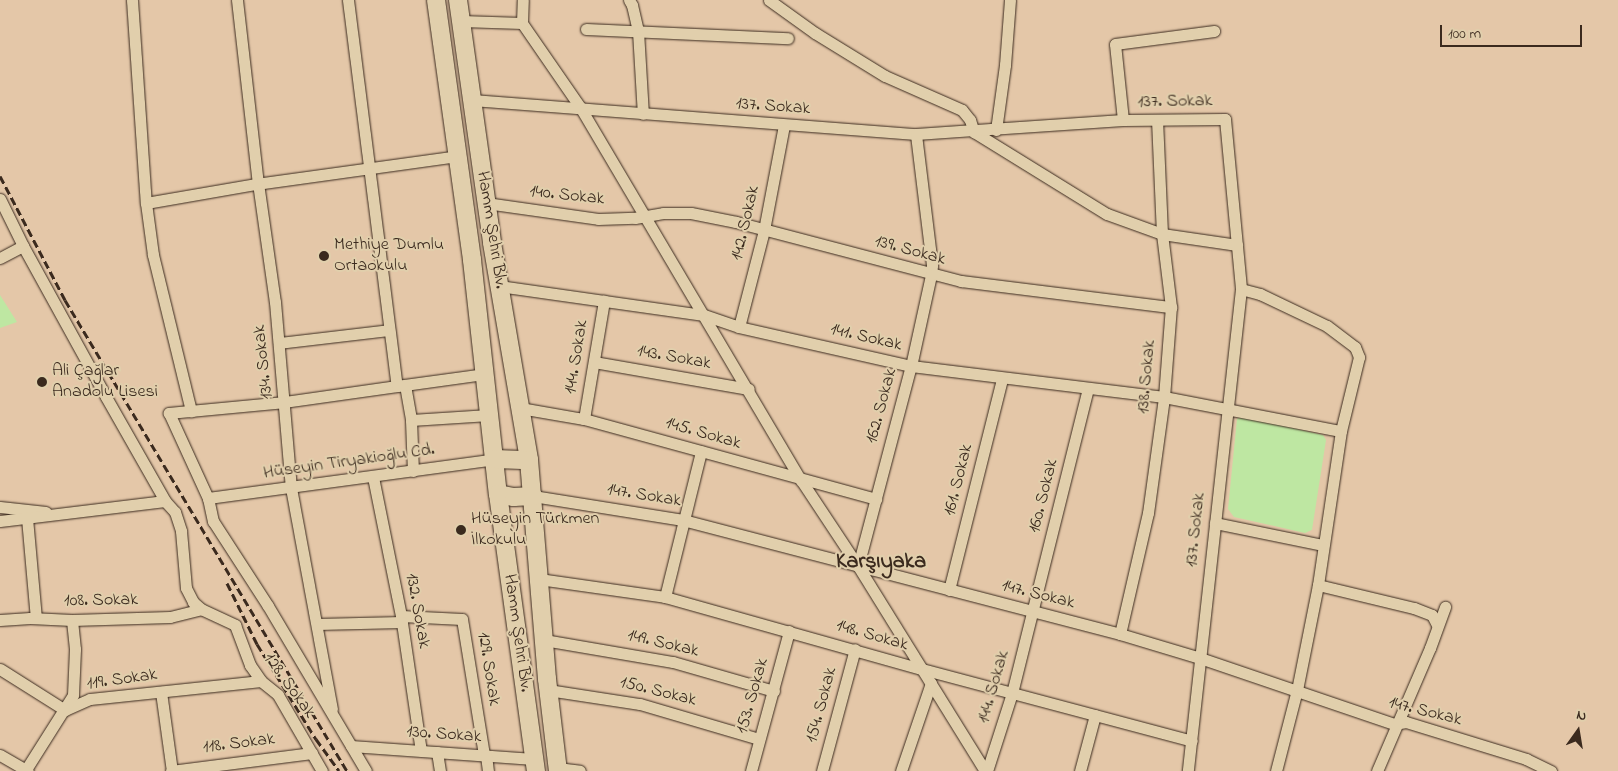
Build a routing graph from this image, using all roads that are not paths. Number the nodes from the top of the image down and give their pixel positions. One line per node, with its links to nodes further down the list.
1 (132, 0): 29 (street)
2 (238, 0): 27 (street, 134. Sokak)
3 (348, 0): 26 (street)
4 (436, 0): 25 (main road, Hamm Şehri Blv.)
5 (458, 0): 10 (main road, Hamm Şehri Blv.)
6 (523, 0): 11 (street)
7 (629, 0): 14 (street)
8 (769, 0): 23 (street)
9 (1010, 0): 22 (street)
10 (461, 21): 11 (street); 16 (main road, Hamm Şehri Blv.)
11 (522, 23): 17 (street)
12 (586, 29): 14 (street)
13 (1214, 30): 19 (street)
14 (638, 31): 15 (street); 18 (street)
15 (788, 38)
16 (472, 100): 17 (street, 137. Sokak); 30 (main road, Hamm Şehri Blv.)
17 (580, 107): 18 (street, 137. Sokak); 31 (street)
18 (643, 114): 21 (street, 137. Sokak)
19 (1123, 120): 20 (street, 137. Sokak); 22 (street, 137. Sokak)
20 (1157, 120): 33 (street, 138. Sokak); 34 (street, 137. Sokak)
21 (784, 125): 24 (street, 137. Sokak); 32 (street, 142. Sokak)
22 (996, 130): 23 (street, 137. Sokak)
23 (974, 132): 24 (street, 137. Sokak); 33 (street)
24 (916, 134): 37 (street, 162. Sokak)
25 (458, 156): 26 (street); 48 (main road, Hamm Şehri Blv.)
26 (368, 168): 27 (street); 44 (street)
27 (258, 183): 29 (street); 45 (street, 134. Sokak)
28 (0, 199): 35 (street, 128. Sokak)
29 (146, 203): 57 (street)
30 (486, 203): 31 (street, 140. Sokak); 38 (main road, Hamm Şehri Blv.)
31 (645, 217): 32 (street, 139. Sokak); 42 (street)
32 (764, 230): 37 (street, 139. Sokak); 43 (street, 142. Sokak)
33 (1162, 234): 34 (street); 41 (street, 138. Sokak)
34 (1237, 245): 39 (street, 137. Sokak)
35 (23, 246): 36 (street); 73 (street, 128. Sokak)
36 (0, 258)
37 (931, 274): 41 (street, 139. Sokak); 47 (street, 162. Sokak)
38 (499, 286): 40 (street, 141. Sokak); 55 (main road, Hamm Şehri Blv.)
39 (1241, 289): 56 (street, 137. Sokak); 61 (street)
40 (604, 301): 42 (street, 141. Sokak); 46 (street, 144. Sokak)
41 (1171, 307): 53 (street, 138. Sokak)
42 (704, 315): 43 (street, 141. Sokak); 51 (street)
43 (739, 327): 47 (street, 141. Sokak)
44 (389, 330): 45 (street); 50 (street)
45 (279, 343): 54 (street, 134. Sokak)
46 (594, 362): 51 (street, 143. Sokak); 59 (street, 144. Sokak)
47 (911, 366): 49 (street, 141. Sokak); 72 (street, 162. Sokak)
48 (485, 374): 50 (street); 58 (main road, Hamm Şehri Blv.)
49 (1002, 379): 52 (street, 141. Sokak); 84 (street, 161. Sokak)
50 (401, 386): 54 (street); 60 (street)
51 (748, 388): 67 (street)
52 (1088, 389): 53 (street, 141. Sokak); 88 (street, 160. Sokak)
53 (1164, 397): 56 (street, 141. Sokak); 96 (street, 138. Sokak)
54 (285, 402): 57 (street); 68 (street, 134. Sokak)
55 (520, 408): 59 (street, 145. Sokak); 64 (main road, Hamm Şehri Blv.)
56 (1228, 408): 61 (street, 141. Sokak); 79 (street, 137. Sokak)
57 (191, 411): 71 (street)
58 (489, 416): 60 (street); 63 (main road, Hamm Şehri Blv.)
59 (584, 419): 62 (street, 145. Sokak)
60 (410, 420): 65 (street)
61 (1341, 431): 80 (street)
62 (701, 451): 67 (street, 145. Sokak); 77 (street)
63 (494, 459): 64 (main road); 65 (street, Hüseyin Tiryakioğlu Cd.); 69 (main road, Hamm Şehri Blv.)
64 (529, 460): 70 (main road, Hamm Şehri Blv.)
65 (413, 471): 66 (street, Hüseyin Tiryakioğlu Cd.)
66 (373, 477): 68 (street, Hüseyin Tiryakioğlu Cd.); 90 (street, 132. Sokak)
67 (801, 480): 72 (street, 145. Sokak); 81 (street)
68 (291, 488): 71 (street, Hüseyin Tiryakioğlu Cd.); 93 (street, 134. Sokak)
69 (498, 494): 70 (main road); 121 (main road, Hamm Şehri Blv.)
70 (533, 496): 77 (street, 147. Sokak); 82 (main road, Hamm Şehri Blv.)
71 (208, 498): 111 (street)
72 (876, 498): 81 (street, 162. Sokak)
73 (165, 501): 75 (street); 87 (street, 128. Sokak)
74 (0, 507): 75 (street)
75 (63, 514): 76 (street)
76 (27, 518): 78 (street); 89 (street)
77 (683, 520): 81 (street, 147. Sokak); 85 (street)
78 (0, 521)
79 (1215, 523): 80 (street); 99 (street, 137. Sokak)
80 (1323, 545): 83 (street)
81 (858, 566): 84 (street, 147. Sokak); 101 (street)
82 (539, 579): 85 (street, 148. Sokak); 97 (main road, Hamm Şehri Blv.)
83 (1318, 585): 94 (street); 105 (street)
84 (949, 590): 88 (street, 147. Sokak)
85 (665, 597): 95 (street, 148. Sokak)
86 (1444, 606): 94 (street)
87 (201, 609): 92 (street, 108. Sokak); 102 (street, 128. Sokak)
88 (1034, 612): 96 (street, 147. Sokak); 108 (street, 144. Sokak)
89 (36, 618): 91 (street, 108. Sokak); 92 (street, 108. Sokak)
90 (401, 619): 93 (street); 116 (street, 132. Sokak); 120 (street, 129. Sokak)
91 (0, 620)
92 (72, 620): 109 (street)
93 (317, 624): 111 (street, 134. Sokak)
94 (1437, 625): 112 (street)
95 (790, 631): 98 (street, 148. Sokak); 107 (street, 153. Sokak)
96 (1120, 634): 99 (street, 147. Sokak)
97 (544, 640): 104 (main road, Hamm Şehri Blv.); 107 (street, 149. Sokak)
98 (855, 649): 101 (street, 148. Sokak); 131 (street, 154. Sokak)
99 (1200, 658): 105 (street, 147. Sokak); 114 (street, 137. Sokak)
100 (0, 669): 109 (street)
101 (922, 669): 103 (street); 108 (street, 148. Sokak)
102 (262, 681): 106 (street, 119. Sokak); 118 (street, 128. Sokak)
103 (931, 683): 132 (street); 133 (street)
104 (548, 690): 113 (street, 150. Sokak); 122 (main road, Hamm Şehri Blv.)
105 (1298, 690): 112 (street, 147. Sokak); 136 (street)
106 (161, 692): 109 (street, 119. Sokak); 124 (street)
107 (774, 692): 113 (street, 153. Sokak)
108 (1012, 693): 110 (street, 148. Sokak); 133 (street, 144. Sokak)
109 (65, 710): 123 (street)
110 (1095, 715): 114 (street, 148. Sokak); 134 (street)
111 (334, 718): 115 (street)
112 (1399, 723): 137 (street); 138 (street, 147. Sokak)
113 (759, 739): 130 (street, 153. Sokak)
114 (1192, 741): 135 (street, 137. Sokak)
115 (351, 746): 116 (street, 130. Sokak); 126 (street)
116 (421, 751): 117 (street, 130. Sokak)
117 (437, 752): 120 (street, 130. Sokak); 127 (street)
118 (312, 753): 124 (street, 118. Sokak); 125 (street, 128. Sokak)
119 (0, 755): 123 (street)
120 (485, 755): 121 (street, 130. Sokak); 128 (street)
121 (535, 765)
122 (557, 769): 129 (street)
123 (26, 770)
124 (171, 771)
125 (322, 771)
126 (366, 771)
127 (440, 771)
128 (488, 771)
129 (580, 771)
130 (751, 771)
131 (822, 771)
132 (901, 771)
133 (986, 771)
134 (1080, 771)
135 (1188, 771)
136 (1276, 771)
137 (1377, 771)
138 (1551, 771)

